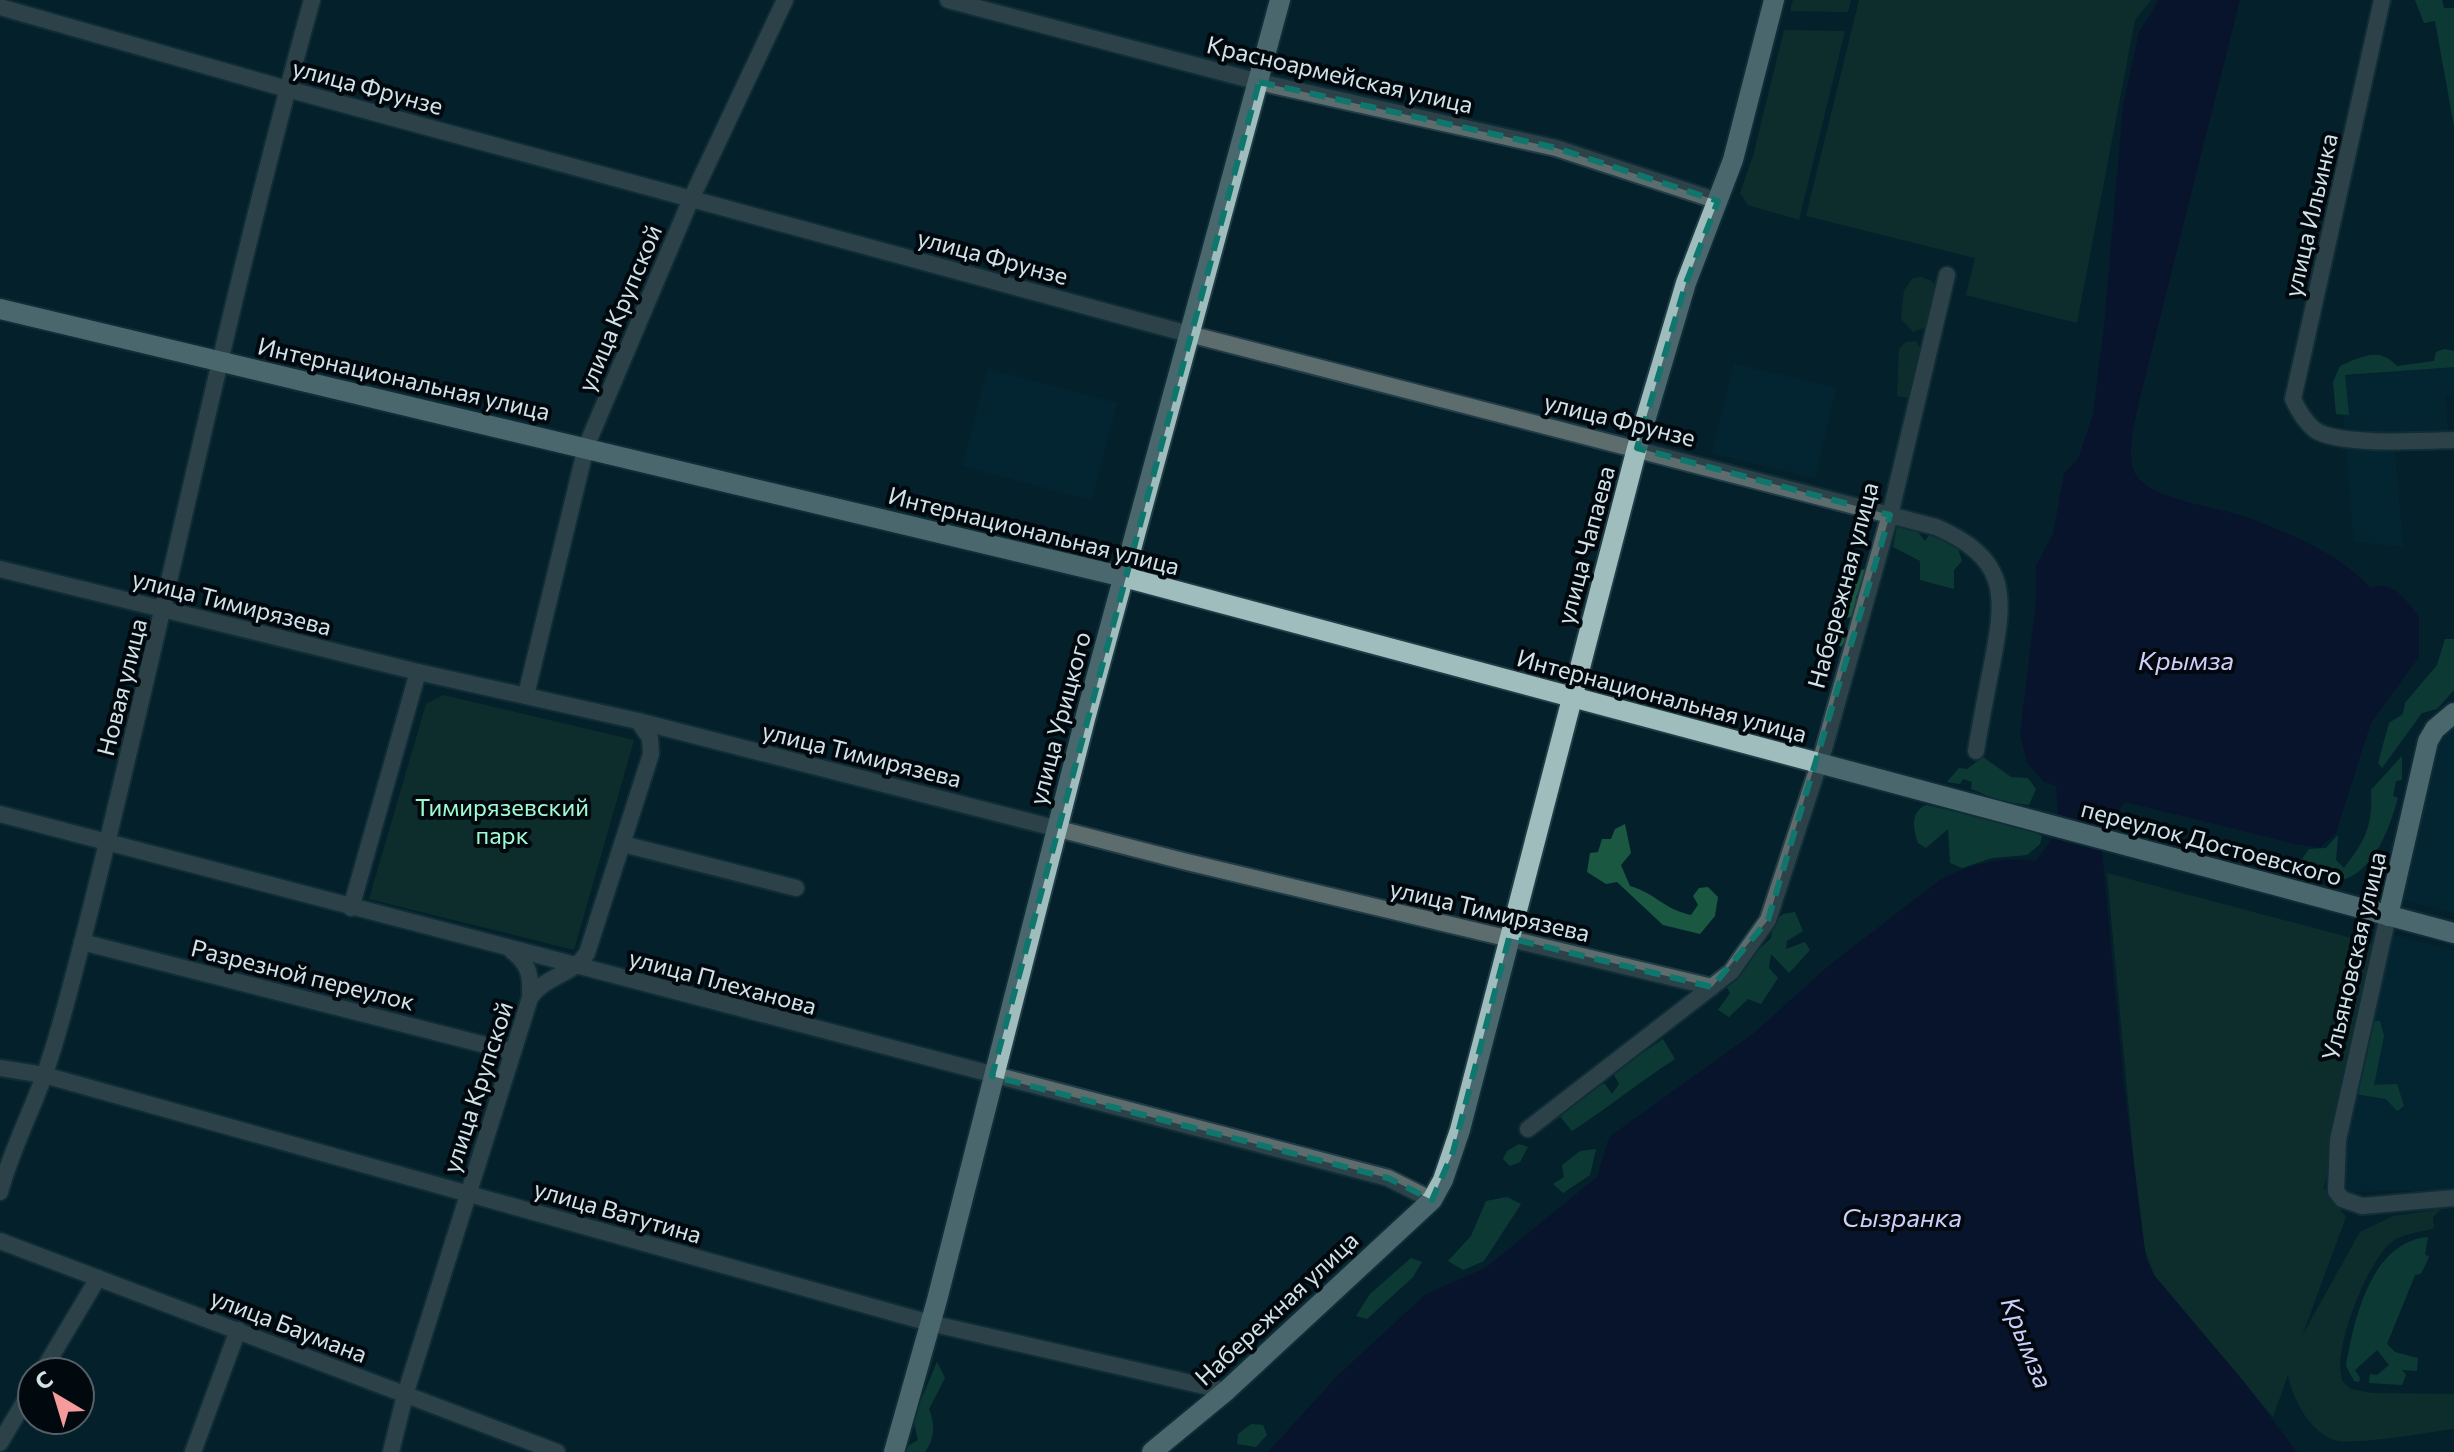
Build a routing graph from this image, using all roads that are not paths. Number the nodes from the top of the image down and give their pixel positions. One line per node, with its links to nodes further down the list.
1 (312, 0): 9 (street, Новая улица)
2 (785, 0): 10 (street, улица Крупской)
3 (948, 0): 8 (street, Красноармейская улица)
4 (1280, 0): 8 (main road, улица Урицкого)
5 (1774, 0): 11 (main road, улица Чапаева)
6 (2382, 0): 16 (street, улица Ильинка)
7 (0, 7): 9 (street, улица Фрунзе)
8 (1259, 82): 11 (street, Красноармейская улица); 14 (main road, улица Урицкого)
9 (287, 89): 10 (street, улица Фрунзе); 15 (street, Новая улица)
10 (691, 199): 14 (street, улица Фрунзе); 17 (street, улица Крупской)
11 (1718, 201): 18 (main road, улица Чапаева)
12 (1947, 275): 19 (street, Набережная улица)
13 (0, 309): 15 (main road, Интернациональная улица)
14 (1188, 333): 18 (street, улица Фрунзе); 21 (main road, улица Урицкого)
15 (217, 362): 17 (main road, Интернациональная улица); 22 (street, Новая улица)
16 (2454, 440)
17 (586, 447): 21 (main road, Интернациональная улица); 24 (street, улица Крупской)
18 (1637, 448): 19 (street, улица Фрунзе); 25 (main road, улица Чапаева)
19 (1890, 515): 28 (street, улица Фрунзе); 29 (street, Набережная улица)
20 (0, 569): 22 (street, улица Тимирязева)
21 (1124, 577): 25 (main road, Интернациональная улица); 32 (main road, улица Урицкого)
22 (164, 611): 23 (street, улица Тимирязева); 33 (street, Новая улица)
23 (418, 672): 24 (street, улица Тимирязева); 36 (street)
24 (526, 695): 27 (street, улица Тимирязева)
25 (1572, 696): 29 (main road, Интернациональная улица); 39 (main road, улица Чапаева)
26 (2454, 713): 37 (main road, Ульяновская улица)
27 (638, 721): 32 (street, улица Тимирязева); 34 (street)
28 (1976, 751)
29 (1818, 764): 31 (main road, Интернациональная улица); 43 (street, Набережная улица)
30 (0, 814): 33 (street, улица Плеханова)
31 (2050, 826): 37 (main road, переулок Достоевского)
32 (1056, 829): 39 (street, улица Тимирязева); 48 (main road, улица Урицкого)
33 (107, 842): 36 (street, улица Плеханова); 40 (street, Новая улица)
34 (623, 844): 35 (street); 42 (street)
35 (796, 888)
36 (351, 908): 41 (street, улица Плеханова)
37 (2388, 916): 38 (main road, переулок Достоевского); 52 (street, Ульяновская улица)
38 (2454, 933)
39 (1509, 938): 43 (street, улица Тимирязева); 53 (main road, улица Чапаева)
40 (82, 942): 45 (street, Разрезной переулок); 47 (street, Новая улица)
41 (510, 950): 42 (street, улица Плеханова); 44 (street)
42 (578, 968): 44 (street, улица Крупской); 48 (street, улица Плеханова)
43 (1712, 987): 49 (street, Набережная улица)
44 (530, 998): 45 (street, улица Крупской)
45 (513, 1052): 51 (street, улица Крупской)
46 (0, 1068): 47 (street, улица Ватутина)
47 (44, 1075): 50 (street, Новая улица); 51 (street, улица Ватутина)
48 (992, 1076): 53 (street, улица Плеханова); 56 (main road, улица Урицкого)
49 (1528, 1129)
50 (0, 1192)
51 (467, 1193): 56 (street, улица Ватутина); 60 (street, улица Крупской)
52 (2454, 1198)
53 (1432, 1200): 59 (main road, Набережная улица)
54 (1, 1244): 55 (street, улица Баумана)
55 (98, 1278): 57 (street, улица Баумана); 58 (street)
56 (930, 1323): 59 (street, улица Ватутина); 66 (main road, улица Урицкого)
57 (238, 1330): 60 (street, улица Баумана); 63 (street)
58 (52, 1356)
59 (1226, 1391): 67 (main road, Набережная улица)
60 (405, 1395): 64 (street, улица Крупской); 65 (street, улица Баумана)
61 (16, 1416): 62 (street)
62 (0, 1443)
63 (193, 1452)
64 (391, 1452)
65 (557, 1452)
66 (894, 1452)
67 (1152, 1452)

